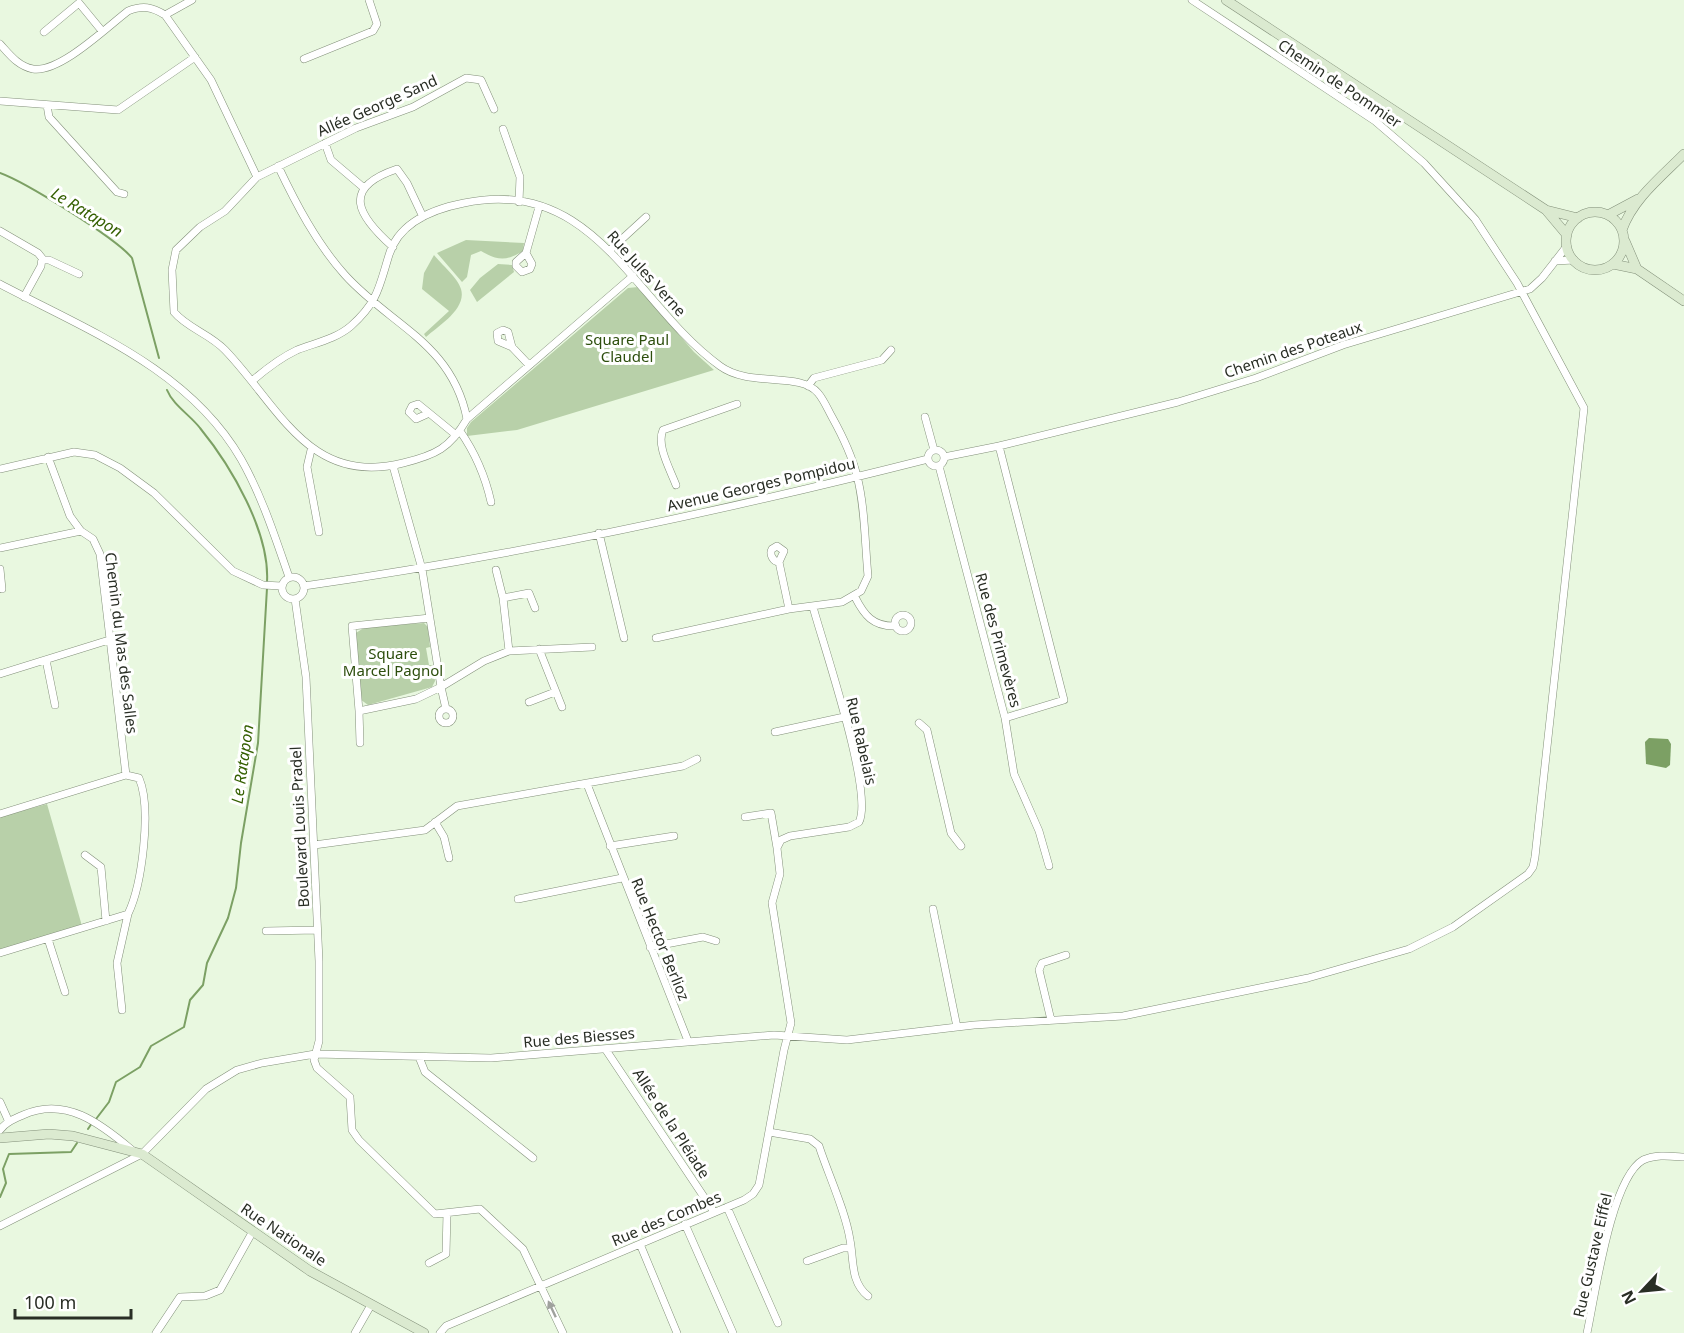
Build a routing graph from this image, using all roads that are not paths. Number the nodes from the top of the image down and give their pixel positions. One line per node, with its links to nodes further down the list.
1 (192, 0): 5 (street)
2 (369, 0): 10 (street)
3 (1192, 0): 44 (street, Chemin de Pommier)
4 (1226, 0): 24 (main road)
5 (165, 15): 6 (street); 9 (street)
6 (102, 31): 7 (street); 8 (street)
7 (44, 32)
8 (0, 44)
9 (195, 57): 12 (street); 18 (street)
10 (304, 58)
11 (0, 101): 12 (street)
12 (48, 105): 20 (street)
13 (494, 109): 15 (street, Allée George Sand)
14 (503, 129): 22 (street)
15 (325, 143): 17 (street, Allée George Sand); 19 (street)
16 (1684, 154): 21 (main road)
17 (278, 166): 18 (street, Allée George Sand); 47 (street)
18 (257, 177): 51 (street, Allée George Sand)
19 (364, 188): 26 (street); 33 (street)
20 (124, 194)
21 (1640, 198): 25 (main road); 30 (main road)
22 (519, 202): 23 (street, Rue Jules Verne); 26 (street, Rue Jules Verne)
23 (539, 207): 34 (street, Rue Jules Verne); 35 (street)
24 (1546, 210): 28 (main road); 31 (main road)
25 (1608, 215): 28 (main road); 30 (main road)
26 (423, 217): 33 (street, Rue Jules Verne)
27 (646, 217): 34 (street)
28 (1578, 218): 31 (main road)
29 (0, 231): 36 (street)
30 (1623, 234): 39 (main road); 40 (main road)
31 (1567, 235): 32 (main road)
32 (1567, 246): 37 (main road); 38 (street, Chemin des Poteaux)
33 (393, 247): 47 (street, Rue Jules Verne)
34 (609, 250): 42 (street, Rue Jules Verne)
35 (526, 253)
36 (42, 260): 41 (street); 45 (street)
37 (1574, 260): 38 (street); 39 (main road)
38 (1555, 261): 44 (street, Chemin des Poteaux)
39 (1613, 264): 40 (main road)
40 (1637, 269): 46 (main road)
41 (79, 274)
42 (633, 276): 50 (street); 52 (street, Rue Jules Verne)
43 (0, 284): 45 (street)
44 (1521, 292): 58 (street, Chemin des Poteaux); 138 (street, Chemin de Pommier)
45 (24, 297): 78 (street)
46 (1684, 301)
47 (375, 302): 51 (street, Rue Jules Verne); 56 (street)
48 (513, 347): 50 (street)
49 (891, 350): 52 (street)
50 (529, 365): 56 (street)
51 (252, 381): 59 (street, Allée George Sand)
52 (808, 386): 67 (street)
53 (737, 404): 68 (street)
54 (427, 414): 57 (street)
55 (926, 417): 60 (street)
56 (467, 418): 57 (street)
57 (458, 433): 64 (street); 69 (street)
58 (999, 446): 62 (street); 106 (street, Rue des Primevères)
59 (311, 450): 64 (street); 71 (street)
60 (933, 450): 62 (street); 63 (street)
61 (48, 457): 66 (street); 70 (street, Chemin du Mas des Salles); 79 (street)
62 (944, 457): 65 (street)
63 (928, 459): 65 (street); 67 (street, Avenue Georges Pompidou)
64 (393, 466): 76 (street)
65 (939, 466): 106 (street, Rue des Primevères)
66 (0, 469)
67 (858, 477): 72 (street, Avenue Georges Pompidou); 82 (street)
68 (676, 485)
69 (491, 502)
70 (81, 531): 73 (street); 92 (street, Chemin du Mas des Salles)
71 (319, 532)
72 (599, 533): 76 (street, Avenue Georges Pompidou); 90 (street)
73 (0, 548)
74 (779, 562): 87 (street)
75 (0, 569): 81 (street)
76 (422, 569): 80 (street, Avenue Georges Pompidou); 88 (street)
77 (496, 570): 83 (street)
78 (289, 577): 79 (street); 80 (street)
79 (277, 586): 84 (street)
80 (304, 586): 84 (street)
81 (2, 589)
82 (855, 597): 85 (street); 89 (street)
83 (503, 598): 86 (street); 95 (street)
84 (295, 599): 117 (street, Boulevard Louis Pradel)
85 (813, 607): 87 (street); 105 (street, Rue Rabelais)
86 (535, 608)
87 (789, 609): 91 (street)
88 (430, 618): 98 (street); 104 (street)
89 (896, 626)
90 (624, 638)
91 (656, 638)
92 (109, 640): 96 (street); 111 (street, Chemin du Mas des Salles)
93 (592, 647): 94 (street)
94 (539, 649): 95 (street); 99 (street)
95 (508, 651): 98 (street)
96 (46, 660): 97 (street); 101 (street)
97 (0, 674)
98 (441, 687): 103 (street); 104 (street)
99 (555, 692): 100 (street); 102 (street)
100 (529, 702)
101 (55, 705)
102 (562, 707)
103 (446, 709)
104 (359, 711): 109 (street)
105 (844, 717): 108 (street); 120 (street, Rue Rabelais)
106 (1005, 718): 123 (street)
107 (919, 723): 119 (street)
108 (775, 732)
109 (360, 743)
110 (697, 759): 112 (street)
111 (126, 775): 113 (street); 127 (street)
112 (586, 784): 115 (street); 118 (street, Rue Hector Berlioz)
113 (0, 814)
114 (745, 817): 120 (street)
115 (435, 822): 117 (street); 122 (street)
116 (674, 836): 118 (street)
117 (314, 845): 129 (street, Boulevard Louis Pradel)
118 (610, 846): 124 (street, Rue Hector Berlioz)
119 (961, 846)
120 (777, 848): 141 (street)
121 (85, 855): 128 (street)
122 (449, 858)
123 (1049, 866)
124 (622, 878): 125 (street); 133 (street, Rue Hector Berlioz)
125 (518, 899)
126 (933, 909): 140 (street)
127 (128, 914): 128 (street); 137 (street)
128 (106, 921): 131 (street)
129 (317, 930): 130 (street); 144 (street, Boulevard Louis Pradel)
130 (266, 931)
131 (48, 939): 134 (street); 136 (street)
132 (717, 941): 133 (street)
133 (650, 946): 142 (street, Rue Hector Berlioz)
134 (0, 953)
135 (1066, 956): 139 (street)
136 (65, 992)
137 (122, 1010)
138 (1123, 1016): 139 (street, Rue des Biesses)
139 (1051, 1020): 140 (street, Rue des Biesses)
140 (957, 1027): 141 (street, Rue des Biesses)
141 (789, 1035): 142 (street, Rue des Biesses); 149 (street, Rue des Combes)
142 (688, 1041): 143 (street, Rue des Biesses)
143 (606, 1050): 145 (street, Rue des Biesses); 155 (street, Allée de la Pléiade)
144 (315, 1054): 145 (street, Rue des Biesses); 151 (street, Rue des Biesses); 156 (street)
145 (418, 1056): 153 (street)
146 (0, 1102): 147 (street)
147 (9, 1122): 148 (street, Rue Nationale); 151 (street, Rue Nationale)
148 (0, 1130)
149 (769, 1132): 154 (street, Rue des Combes); 161 (street)
150 (0, 1138): 151 (main road, Rue Nationale)
151 (137, 1153): 158 (street, Rue des Biesses); 159 (main road, Rue Nationale)
152 (1684, 1157): 175 (street, Rue Gustave Eiffel)
153 (533, 1158)
154 (727, 1207): 155 (street, Rue des Combes); 167 (street)
155 (714, 1212): 157 (street, Rue des Combes)
156 (447, 1213): 163 (street); 164 (street)
157 (685, 1224): 160 (street, Rue des Combes); 174 (street)
158 (0, 1226)
159 (253, 1231): 166 (main road, Rue Nationale); 168 (street)
160 (640, 1244): 164 (street, Rue des Combes); 173 (street)
161 (850, 1248): 162 (street); 165 (street)
162 (807, 1261)
163 (429, 1263)
164 (541, 1285): 171 (street, Rue des Combes); 172 (street, one-way to 164)
165 (868, 1296)
166 (371, 1305): 169 (street); 170 (main road, Rue Nationale)
167 (778, 1323)
168 (156, 1333)
169 (355, 1333)
170 (424, 1333)
171 (440, 1333)
172 (563, 1333)
173 (677, 1333)
174 (733, 1333)
175 (1587, 1333)

